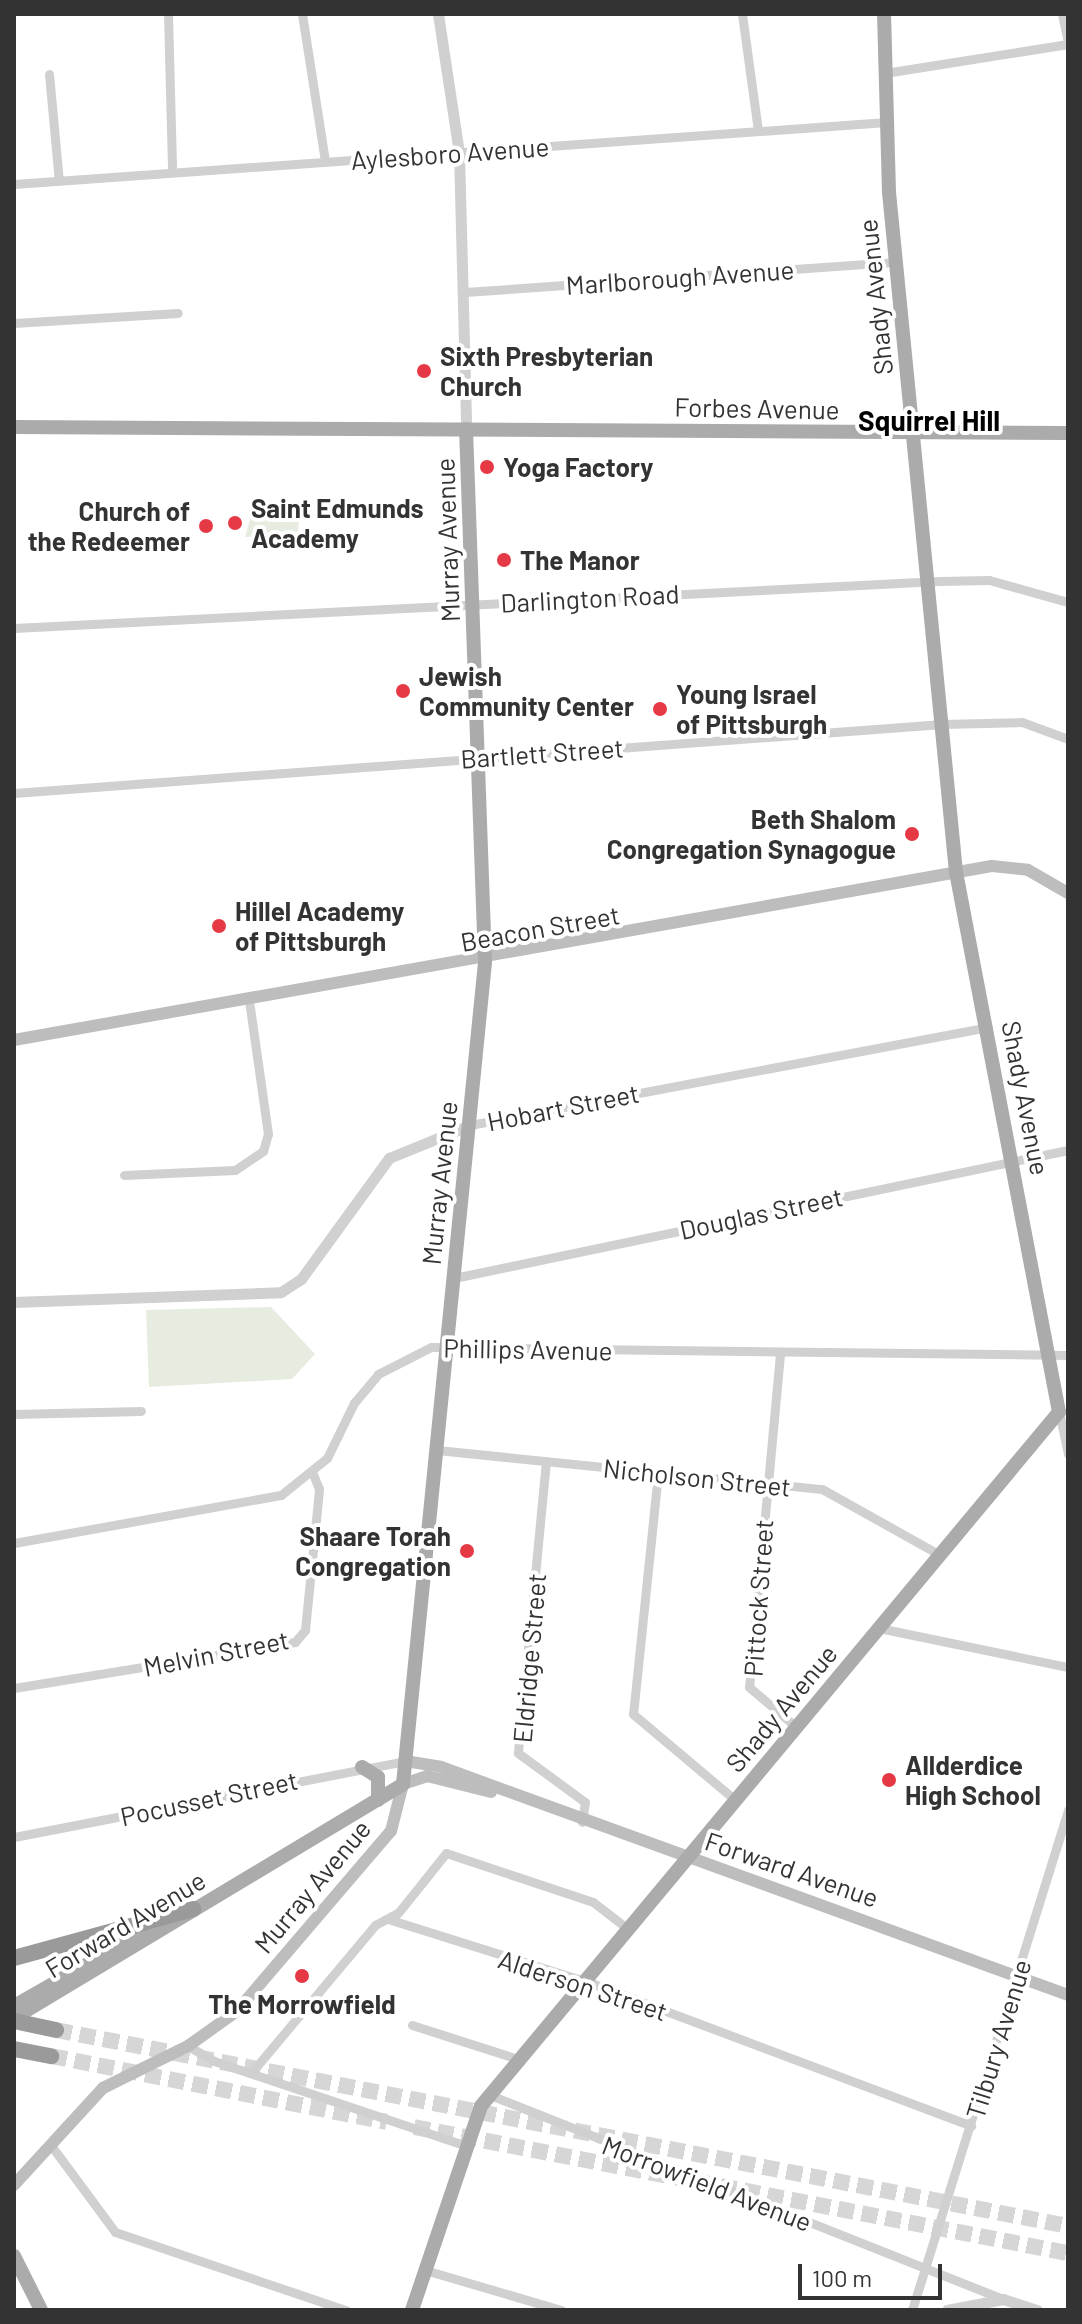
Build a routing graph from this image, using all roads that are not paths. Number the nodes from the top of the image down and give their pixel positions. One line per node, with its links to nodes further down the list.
1 (168, 14): 14 (street)
2 (302, 14): 13 (street)
3 (438, 14): 12 (street, Murray Avenue)
4 (742, 14): 11 (street)
5 (884, 14): 8 (main road, Shady Avenue)
6 (1062, 14): 7 (street)
7 (1068, 44): 8 (street)
8 (885, 73): 10 (main road, Shady Avenue)
9 (49, 74): 15 (street)
10 (887, 122): 11 (street, Aylesboro Avenue); 17 (main road, Shady Avenue)
11 (758, 131): 12 (street, Aylesboro Avenue)
12 (459, 153): 13 (street, Aylesboro Avenue); 18 (street, Murray Avenue)
13 (325, 161): 14 (street, Aylesboro Avenue)
14 (172, 171): 15 (street, Aylesboro Avenue)
15 (59, 181): 16 (street, Aylesboro Avenue)
16 (14, 184)
17 (896, 262): 18 (street, Marlborough Avenue); 24 (main road, Shady Avenue)
18 (465, 292): 22 (street, Murray Avenue)
19 (178, 313): 20 (street)
20 (14, 323)
21 (14, 427): 22 (main road, Forbes Avenue)
22 (466, 429): 24 (main road, Forbes Avenue); 27 (main road, Murray Avenue)
23 (1068, 433): 24 (main road, Forbes Avenue)
24 (912, 434): 25 (main road, Shady Avenue)
25 (928, 582): 26 (street, Darlington Road); 27 (street, Darlington Road); 29 (main road, Shady Avenue)
26 (1068, 602)
27 (474, 603): 28 (street, Darlington Road); 31 (main road, Murray Avenue)
28 (14, 628)
29 (942, 724): 30 (street, Bartlett Street); 31 (street, Bartlett Street); 33 (main road, Shady Avenue)
30 (1068, 739)
31 (479, 757): 32 (street, Bartlett Street); 35 (main road, Murray Avenue)
32 (14, 793)
33 (956, 872): 34 (main road, Beacon Street); 35 (main road, Beacon Street); 37 (main road, Shady Avenue)
34 (1068, 893)
35 (485, 962): 36 (main road, Beacon Street); 39 (main road, Murray Avenue)
36 (249, 1000): 38 (main road, Beacon Street); 42 (street)
37 (988, 1027): 39 (street, Hobart Street); 41 (main road, Shady Avenue)
38 (14, 1040)
39 (470, 1125): 43 (main road, Murray Avenue); 44 (street, Hobart Street)
40 (1068, 1150): 41 (street, Douglas Street)
41 (1012, 1158): 43 (street, Douglas Street); 48 (main road, Shady Avenue)
42 (124, 1175)
43 (454, 1278): 45 (main road, Murray Avenue)
44 (14, 1302)
45 (446, 1346): 46 (street, Phillips Avenue); 52 (main road, Murray Avenue); 56 (street, Phillips Avenue)
46 (780, 1354): 48 (street, Phillips Avenue); 57 (street, Pittock Street)
47 (1068, 1355): 48 (street, Phillips Avenue)
48 (1049, 1357): 50 (main road, Shady Avenue)
49 (141, 1411): 51 (street)
50 (1059, 1412): 53 (street); 59 (main road, Shady Avenue)
51 (14, 1414)
52 (437, 1450): 54 (street, Nicholson Street); 64 (main road, Murray Avenue)
53 (1068, 1454)
54 (546, 1461): 55 (street, Nicholson Street); 72 (street, Eldridge Street)
55 (658, 1473): 57 (street, Nicholson Street); 70 (street)
56 (313, 1474): 58 (street); 62 (street, Melvin Street)
57 (768, 1484): 59 (street, Nicholson Street); 63 (street, Pittock Street)
58 (14, 1543)
59 (940, 1555): 60 (main road, Shady Avenue)
60 (879, 1628): 61 (street); 63 (main road, Shady Avenue)
61 (1068, 1667)
62 (14, 1688)
63 (796, 1727): 70 (main road, Shady Avenue)
64 (412, 1761): 65 (street, Pocusset Street); 66 (main road, Forward Avenue); 67 (main road, Murray Avenue); 68 (main road, Forward Avenue)
65 (362, 1767): 69 (main road); 73 (street, Pocusset Street)
66 (427, 1776): 67 (main road, Forward Avenue); 68 (main road, Forward Avenue)
67 (403, 1784): 69 (main road, Forward Avenue); 86 (main road, Murray Avenue)
68 (499, 1793): 72 (main road, Forward Avenue)
69 (378, 1800): 75 (main road, Forward Avenue)
70 (735, 1800): 74 (main road, Shady Avenue)
71 (1068, 1810): 79 (street, Tilbury Avenue)
72 (582, 1822): 74 (main road, Forward Avenue)
73 (14, 1837)
74 (686, 1859): 77 (main road, Shady Avenue); 79 (main road, Forward Avenue)
75 (193, 1909): 78 (highway); 82 (main road); 83 (main road, Forward Avenue)
76 (388, 1919): 77 (street); 80 (street, Alderson Street); 90 (street)
77 (628, 1929): 80 (main road, Shady Avenue)
78 (14, 1958)
79 (1017, 1975): 81 (main road, Forward Avenue); 92 (street, Tilbury Avenue)
80 (583, 1983): 89 (main road, Shady Avenue); 92 (street, Alderson Street)
81 (1068, 1995)
82 (14, 2006)
83 (19, 2021): 85 (highway)
84 (412, 2025): 89 (street)
85 (56, 2030)
86 (188, 2046): 90 (street); 93 (main road, Murray Avenue)
87 (14, 2049): 88 (highway)
88 (51, 2056)
89 (521, 2060): 91 (main road, Shady Avenue)
90 (251, 2073): 94 (street)
91 (490, 2095): 94 (main road, Shady Avenue); 97 (street, Morrowfield Avenue)
92 (971, 2126): 97 (street, Tilbury Avenue)
93 (50, 2144): 95 (main road, Murray Avenue); 101 (street)
94 (466, 2146): 98 (main road, Shady Avenue)
95 (14, 2185)
96 (14, 2256): 100 (main road)
97 (926, 2266): 99 (street, Morrowfield Avenue); 104 (street, Tilbury Avenue)
98 (425, 2270): 102 (main road, Shady Avenue); 103 (street)
99 (1003, 2299): 105 (street); 106 (street)
100 (41, 2310)
101 (346, 2310)
102 (412, 2310)
103 (561, 2310)
104 (912, 2310)
105 (947, 2310)
106 (1037, 2310)

